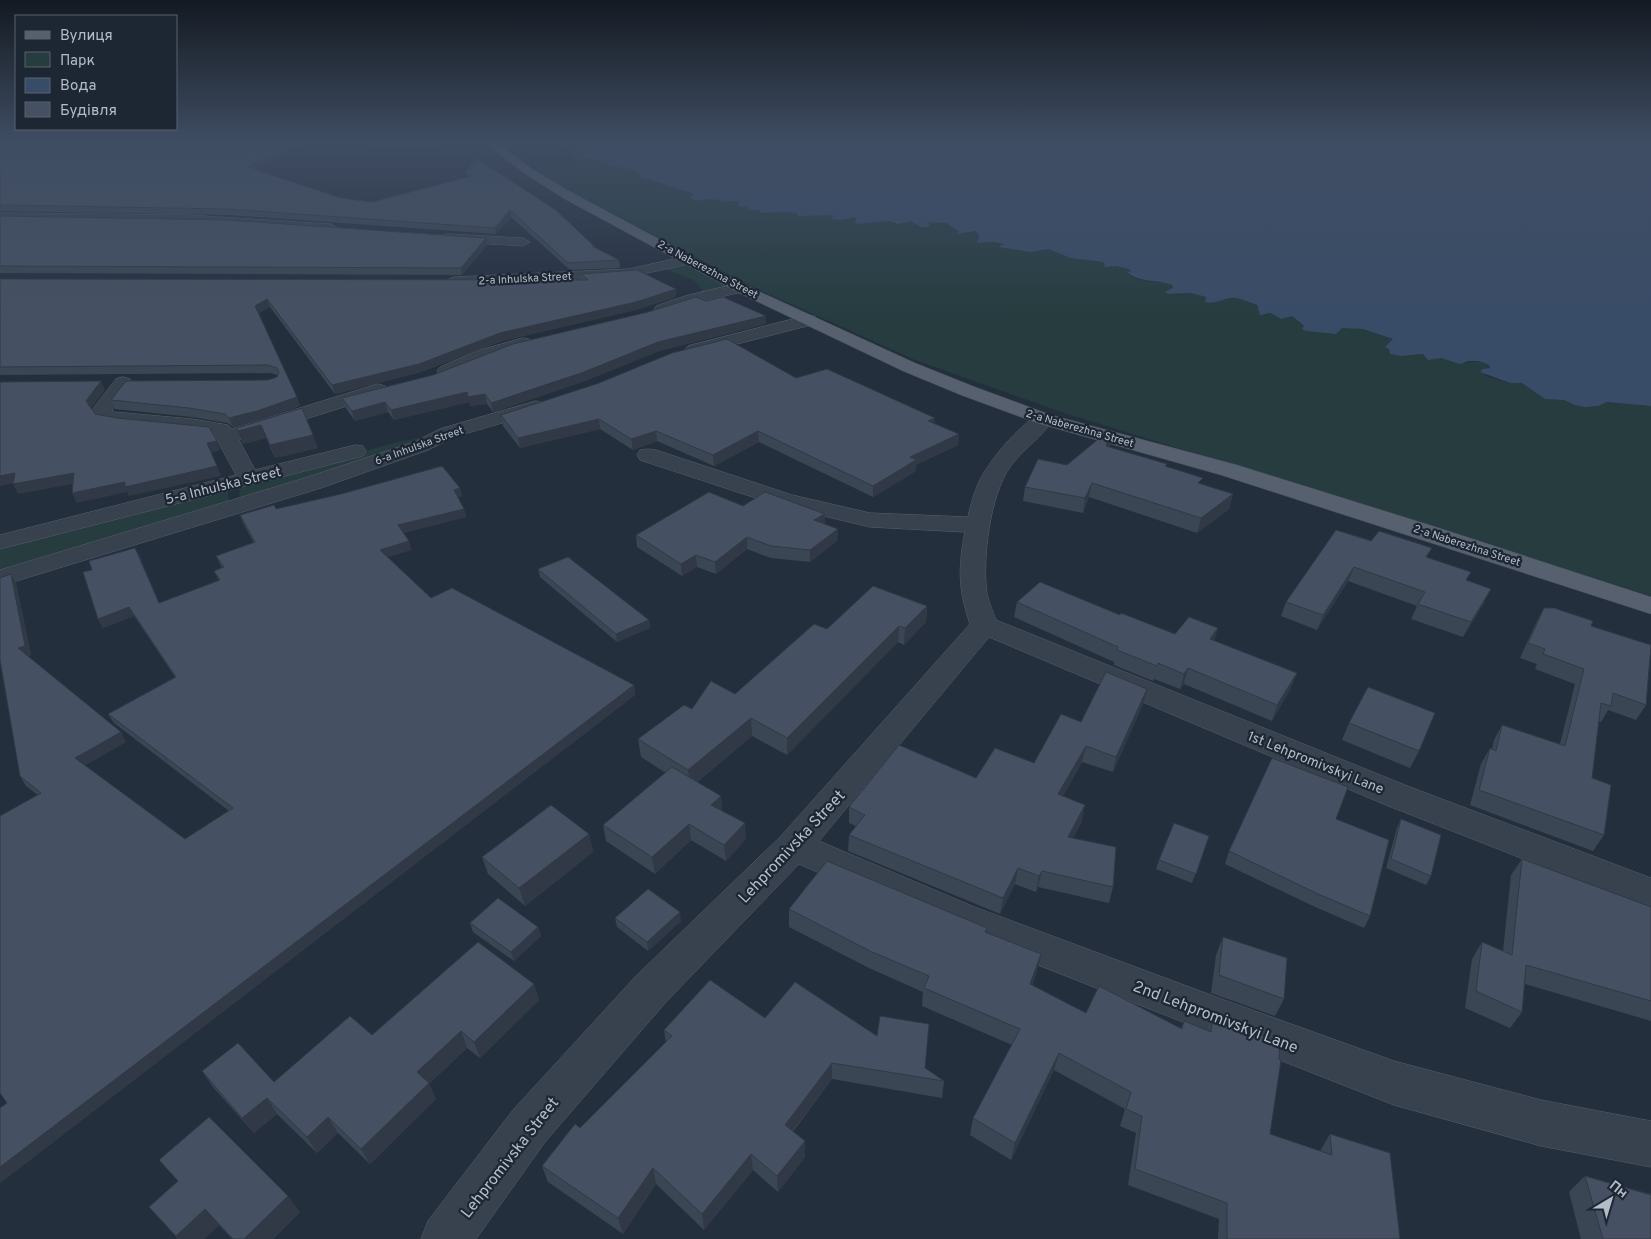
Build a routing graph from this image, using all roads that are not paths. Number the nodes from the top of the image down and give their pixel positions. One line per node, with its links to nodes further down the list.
1 (578, 200): 6 (main road, 2-a Naberezhna Street)
2 (0, 217): 3 (street)
3 (340, 229)
4 (438, 237): 5 (street)
5 (523, 242)
6 (688, 260): 7 (street, 2-a Inhulska Street); 8 (main road, 2-a Naberezhna Street)
7 (437, 282)
8 (740, 288): 9 (street); 10 (main road, 2-a Naberezhna Street)
9 (642, 316)
10 (809, 320): 12 (street); 19 (main road, 2-a Naberezhna Street)
11 (536, 340): 13 (street)
12 (676, 354)
13 (428, 378)
14 (98, 382): 15 (street)
15 (123, 383): 16 (street); 21 (street)
16 (143, 383)
17 (399, 385): 21 (street)
18 (556, 400): 20 (street, 6-a Inhulska Street)
19 (1044, 419): 24 (street); 27 (main road, 2-a Naberezhna Street)
20 (447, 433): 23 (street, 5-a Inhulska Street); 26 (street, 6-a Inhulska Street)
21 (227, 437): 23 (street)
22 (648, 455): 24 (street)
23 (249, 479): 25 (street, 5-a Inhulska Street)
24 (979, 525): 28 (street)
25 (0, 542)
26 (0, 578)
27 (1651, 606)
28 (984, 625): 29 (street, Lehpromivska Street); 30 (street, 1st Lehpromivskyi Lane)
29 (794, 846): 31 (street, 2nd Lehpromivskyi Lane); 32 (street, Lehpromivska Street)
30 (1651, 894)
31 (1651, 1144)
32 (446, 1239)

